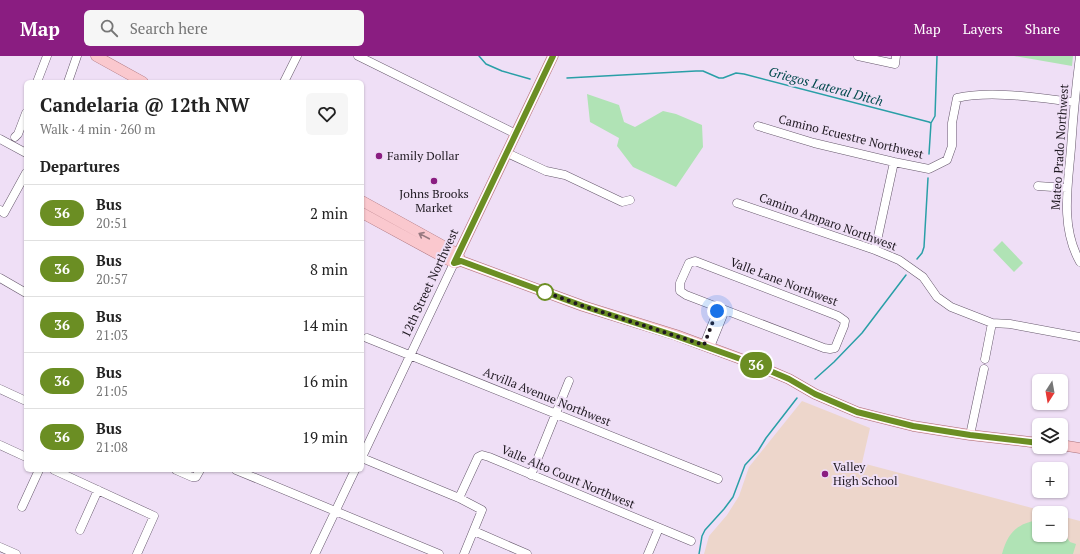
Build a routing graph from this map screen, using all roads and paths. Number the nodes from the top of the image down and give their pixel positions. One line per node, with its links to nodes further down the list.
1 (47, 56): 10 (street)
2 (78, 56): 11 (street)
3 (96, 56): 12 (main road)
4 (297, 56): 13 (street)
5 (358, 56): 17 (street)
6 (554, 56): 17 (main road, 12th Street Northwest)
7 (858, 56): 8 (street)
8 (896, 56)
9 (1080, 56): 14 (street, Mateo Prado Northwest)
10 (38, 80)
11 (69, 80)
12 (139, 80)
13 (285, 80)
14 (1074, 102): 22 (street, Camino Ecuestre Northwest); 25 (street, Mateo Prado Northwest)
15 (24, 118): 18 (street)
16 (758, 126): 22 (street, Camino Ecuestre Northwest)
17 (516, 134): 20 (main road, 12th Street Northwest)
18 (15, 137)
19 (0, 139): 21 (street)
20 (508, 150): 26 (street); 32 (main road, 12th Street Northwest)
21 (24, 152)
22 (894, 162): 31 (street)
23 (24, 176): 29 (street)
24 (1038, 186): 25 (street)
25 (1067, 188): 33 (street, Mateo Prado Northwest)
26 (630, 200)
27 (364, 202): 32 (main road, one-way to 27)
28 (737, 203): 31 (street, Camino Amparo Northwest)
29 (2, 212)
30 (364, 214): 32 (main road)
31 (875, 250): 37 (street, Camino Amparo Northwest)
32 (458, 259): 40 (main road); 41 (street, 12th Street Northwest)
33 (1080, 262)
34 (0, 278): 35 (street)
35 (24, 292)
36 (722, 309): 36 (street, Valle Lane Northwest); 40 (street)
37 (992, 323): 38 (street, Camino Amparo Northwest); 42 (street)
38 (1080, 337)
39 (367, 338): 41 (street, Arvilla Avenue Northwest)
40 (707, 346): 48 (main road)
41 (411, 356): 47 (street, Arvilla Avenue Northwest); 53 (street, 12th Street Northwest)
42 (985, 359)
43 (984, 369): 48 (street)
44 (569, 381): 47 (street)
45 (0, 389): 46 (street)
46 (24, 400)
47 (556, 414): 62 (street); 63 (street, Arvilla Avenue Northwest)
48 (970, 435): 49 (main road)
49 (1032, 442)
50 (0, 445): 54 (street)
51 (1068, 446): 52 (main road)
52 (1080, 448)
53 (364, 453)
54 (24, 456)
55 (364, 458): 65 (street)
56 (38, 472): 66 (street)
57 (58, 472): 64 (street)
58 (181, 472): 59 (street)
59 (199, 472)
60 (241, 472): 67 (street)
61 (355, 472): 67 (street)
62 (531, 475): 65 (street, Valle Alto Court Northwest); 68 (street, Valle Alto Court Northwest)
63 (718, 479)
64 (98, 490): 69 (street); 74 (street)
65 (459, 498): 70 (street)
66 (22, 506)
67 (335, 510): 75 (street); 76 (street)
68 (659, 528): 71 (street, Valle Alto Court Northwest); 79 (street)
69 (80, 530)
70 (474, 532): 77 (street); 78 (street)
71 (691, 541)
72 (0, 547): 73 (street)
73 (16, 554)
74 (137, 554)
75 (315, 554)
76 (439, 554)
77 (464, 554)
78 (527, 554)
79 (648, 554)

